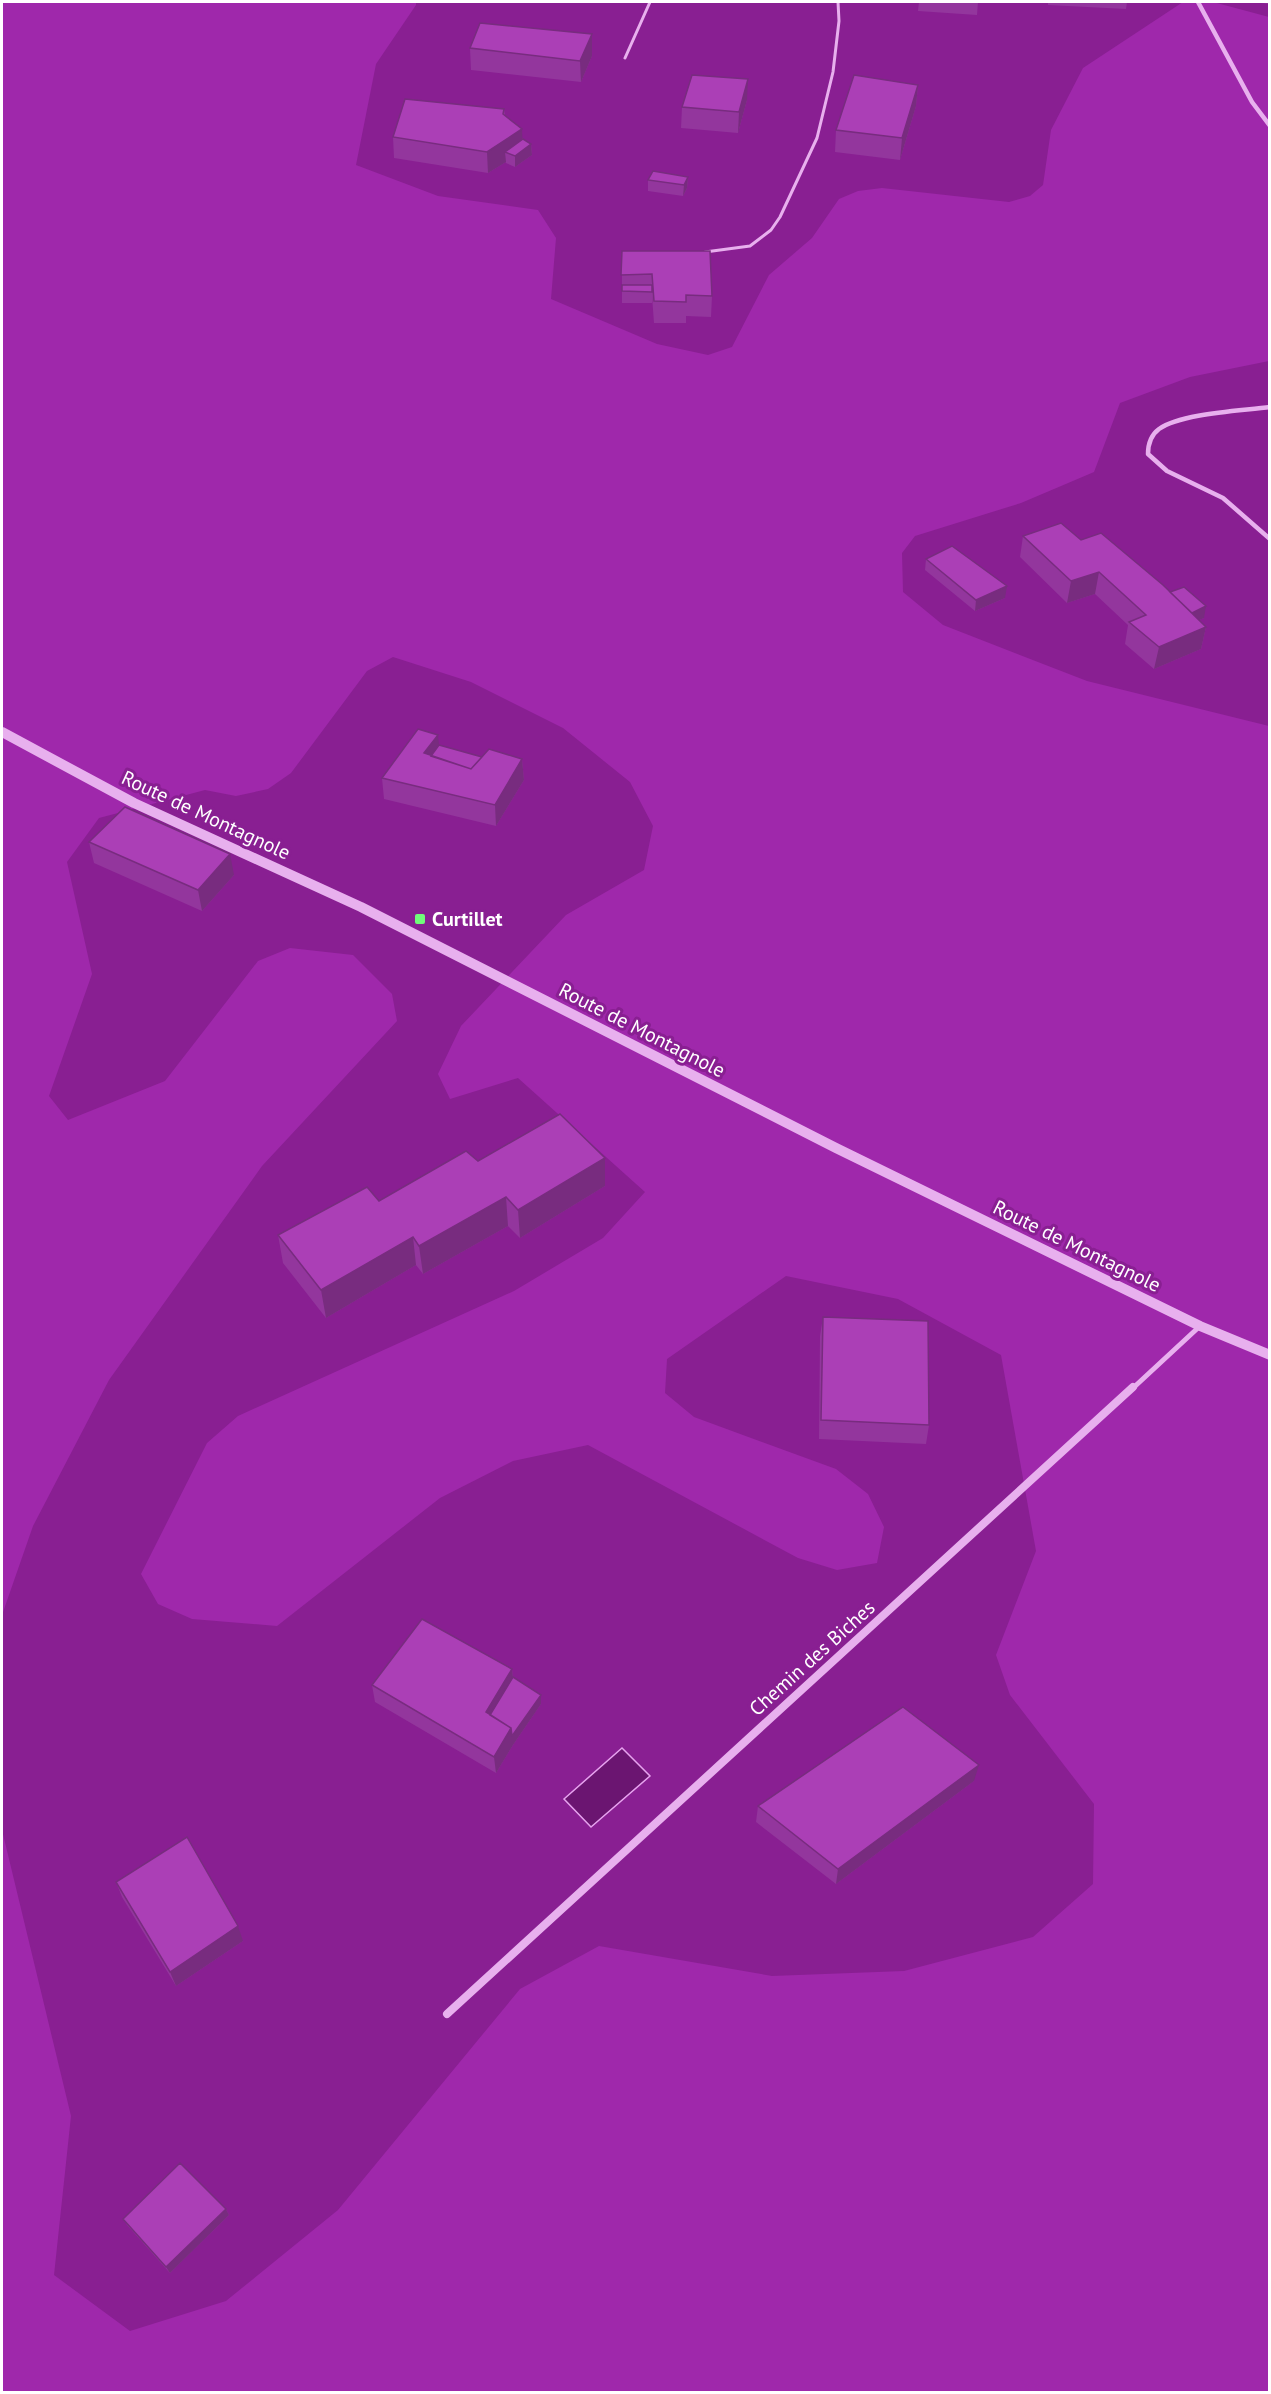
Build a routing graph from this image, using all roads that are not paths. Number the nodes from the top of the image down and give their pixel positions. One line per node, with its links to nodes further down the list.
1 (650, 2): 4 (lane)
2 (838, 2): 6 (lane)
3 (1198, 2): 5 (street)
4 (625, 58)
5 (1269, 126)
6 (702, 252)
7 (1269, 407): 8 (street)
8 (1269, 538)
9 (2, 732): 10 (street, Route de Montagnole)
10 (1200, 1326): 11 (street, Route de Montagnole); 12 (street, Chemin des Biches)
11 (1269, 1355)
12 (447, 2013)

